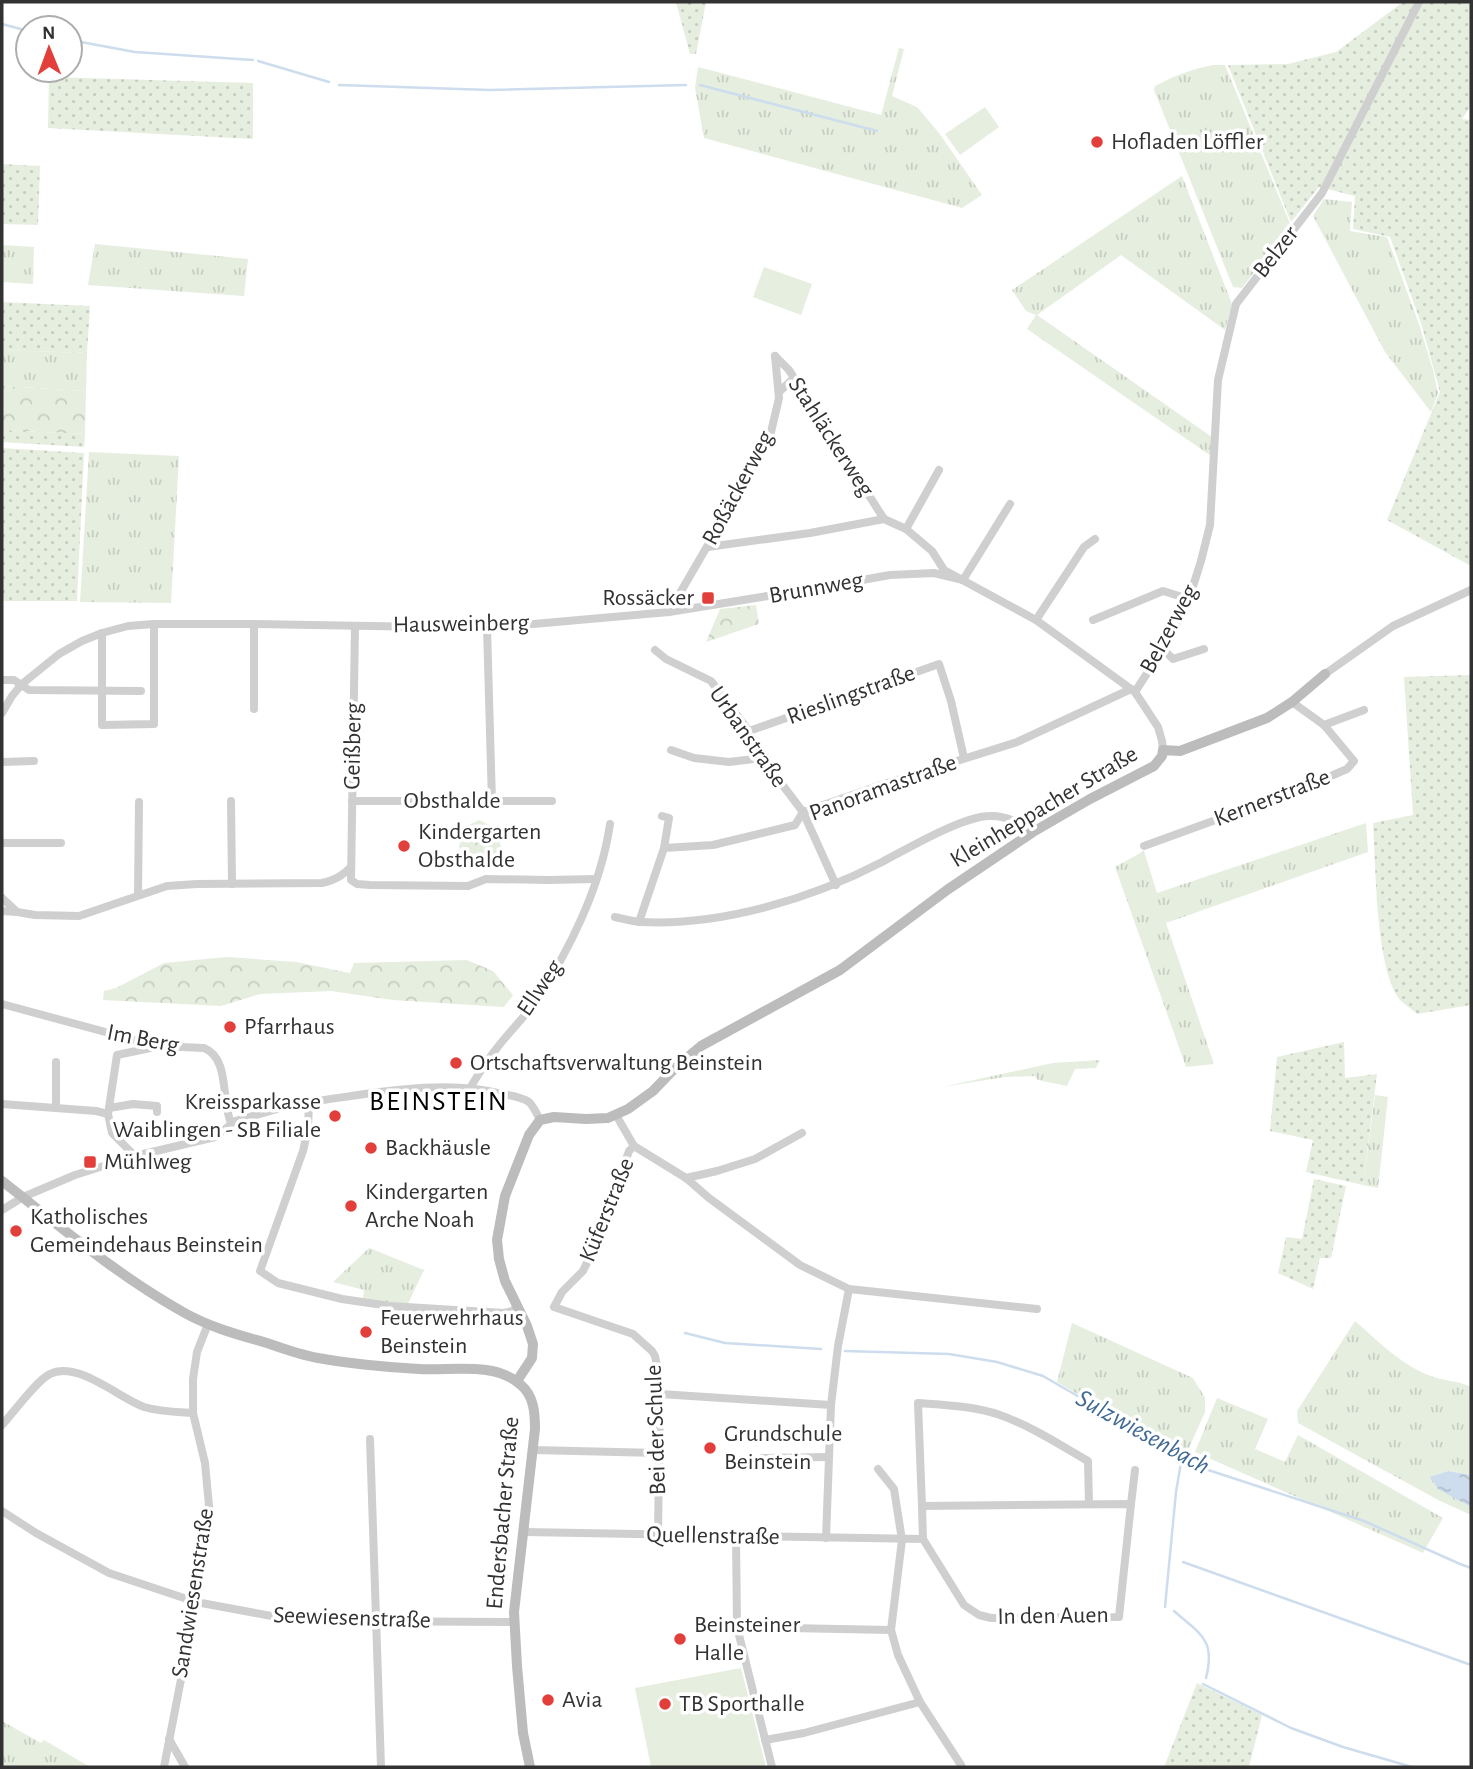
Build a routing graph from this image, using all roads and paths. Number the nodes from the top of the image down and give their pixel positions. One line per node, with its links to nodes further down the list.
1 (1419, 2): 8 (street, Belzer)
2 (775, 356): 3 (street, Stahläckerweg); 4 (street, Roßäckerweg)
3 (794, 378): 4 (street); 7 (street, Stahläckerweg)
4 (779, 392): 11 (street, Roßäckerweg)
5 (939, 470): 9 (street)
6 (1010, 504): 12 (street)
7 (884, 519): 9 (street, Brunnweg); 11 (street)
8 (1210, 525): 14 (street, Belzerweg)
9 (906, 529): 12 (street, Brunnweg)
10 (1095, 539): 16 (street)
11 (708, 547): 15 (street, Roßäckerweg)
12 (963, 580): 15 (street, Brunnweg); 16 (street, Brunnweg)
13 (1471, 590): 26 (street, Kleinheppacher Straße)
14 (1189, 599): 17 (street); 23 (street, Belzerweg)
15 (669, 612): 21 (street, Hausweinberg)
16 (1036, 621): 30 (street, Brunnweg)
17 (1093, 621)
18 (154, 624): 19 (street, Hausweinberg); 22 (street, Hausweinberg); 29 (street)
19 (254, 624): 20 (street, Hausweinberg); 33 (street)
20 (355, 626): 21 (street, Hausweinberg); 45 (street, Geißberg)
21 (486, 628): 48 (street)
22 (102, 633): 28 (street, Hausweinberg); 29 (street)
23 (1163, 649): 24 (street); 30 (street, Belzerweg)
24 (1204, 649)
25 (655, 650): 37 (street, Urbanstraße)
26 (1325, 674): 32 (street, Kleinheppacher Straße)
27 (2, 680): 28 (street)
28 (22, 684): 29 (street); 35 (street, Hausweinberg)
29 (102, 690): 31 (street)
30 (1133, 690): 39 (street, Brunnweg); 41 (street, Panoramastraße)
31 (141, 691)
32 (1292, 702): 36 (street, Kernerstraße); 39 (street, Kleinheppacher Straße)
33 (254, 709)
34 (1364, 710): 36 (street)
35 (2, 713)
36 (1324, 726): 55 (street, Kernerstraße)
37 (749, 731): 40 (street, Urbanstraße); 41 (street, Rieslingstraße)
38 (671, 750): 40 (street)
39 (1163, 750): 52 (street, Kleinheppacher Straße)
40 (762, 758): 49 (street, Urbanstraße)
41 (964, 758): 49 (street, Panoramastraße)
42 (34, 761): 43 (street)
43 (2, 762)
44 (231, 801): 59 (street)
45 (352, 801): 48 (street, Obsthalde); 57 (street, Geißberg)
46 (552, 801): 48 (street, Obsthalde)
47 (139, 802): 61 (street)
48 (492, 802)
49 (803, 812): 56 (street, Panoramastraße); 60 (street, Urbanstraße)
50 (662, 816): 56 (street)
51 (610, 824): 58 (street, Ellweg)
52 (1033, 832): 60 (street); 76 (street, Kleinheppacher Straße)
53 (2, 843): 54 (street)
54 (61, 843)
55 (1144, 846)
56 (664, 848): 66 (street)
57 (351, 867): 58 (street); 59 (street)
58 (596, 879): 70 (street, Ellweg)
59 (232, 884): 61 (street)
60 (836, 885): 66 (street)
61 (138, 895): 64 (street)
62 (2, 898): 64 (street)
63 (2, 911): 64 (street)
64 (17, 912)
65 (615, 917): 66 (street)
66 (639, 922)
67 (2, 1004): 68 (street, Im Berg)
68 (157, 1046): 74 (street); 78 (street, Im Berg)
69 (55, 1062): 73 (street)
70 (470, 1088): 71 (street); 77 (street)
71 (309, 1102): 78 (street); 87 (street)
72 (2, 1104): 73 (street)
73 (56, 1108): 74 (street)
74 (108, 1111): 75 (street); 81 (street)
75 (157, 1112)
76 (615, 1115): 77 (street); 80 (street)
77 (540, 1121): 87 (street, Endersbacher Straße)
78 (231, 1123): 81 (street)
79 (802, 1133): 82 (street)
80 (634, 1146): 82 (street); 88 (street, Küferstraße)
81 (135, 1156): 84 (street)
82 (686, 1178): 86 (street)
83 (2, 1181): 84 (street)
84 (23, 1197): 85 (street); 90 (street)
85 (2, 1210)
86 (849, 1289): 89 (street); 93 (street)
87 (517, 1307): 91 (street, Endersbacher Straße)
88 (554, 1307): 92 (street, Bei der Schule)
89 (1037, 1309)
90 (208, 1324): 91 (street); 94 (street, Sandwiesenstraße)
91 (517, 1381): 97 (street, Endersbacher Straße)
92 (660, 1394): 93 (street); 98 (street, Bei der Schule)
93 (831, 1405): 99 (street)
94 (193, 1413): 95 (street); 113 (street, Sandwiesenstraße)
95 (2, 1425)
96 (370, 1439): 114 (street)
97 (534, 1450): 98 (street); 107 (street, Endersbacher Straße)
98 (659, 1454): 108 (street, Bei der Schule)
99 (829, 1457): 100 (street); 110 (street)
100 (762, 1458)
101 (878, 1469): 112 (street)
102 (1135, 1470): 104 (street)
103 (1089, 1504): 104 (street); 105 (street); 105 (street)
104 (1131, 1504): 111 (street, In den Auen)
105 (922, 1506): 111 (street)
106 (2, 1511): 113 (street, Seewiesenstraße)
107 (524, 1532): 108 (street, Quellenstraße); 115 (street, Endersbacher Straße)
108 (658, 1535): 109 (street, Quellenstraße)
109 (736, 1536): 110 (street, Quellenstraße); 116 (street)
110 (826, 1538): 112 (street, Quellenstraße)
111 (923, 1539): 112 (street)
112 (902, 1540): 117 (street)
113 (196, 1602): 114 (street, Seewiesenstraße); 119 (street, Sandwiesenstraße)
114 (375, 1622): 115 (street, Seewiesenstraße); 124 (street)
115 (515, 1622): 125 (street, Endersbacher Straße)
116 (737, 1627): 117 (street); 120 (street)
117 (891, 1630): 118 (street)
118 (920, 1702): 120 (street); 121 (street)
119 (169, 1739): 122 (street, Sandwiesenstraße); 123 (street)
120 (765, 1740): 126 (street)
121 (961, 1765)
122 (164, 1767)
123 (185, 1767)
124 (381, 1767)
125 (530, 1767)
126 (772, 1767)

